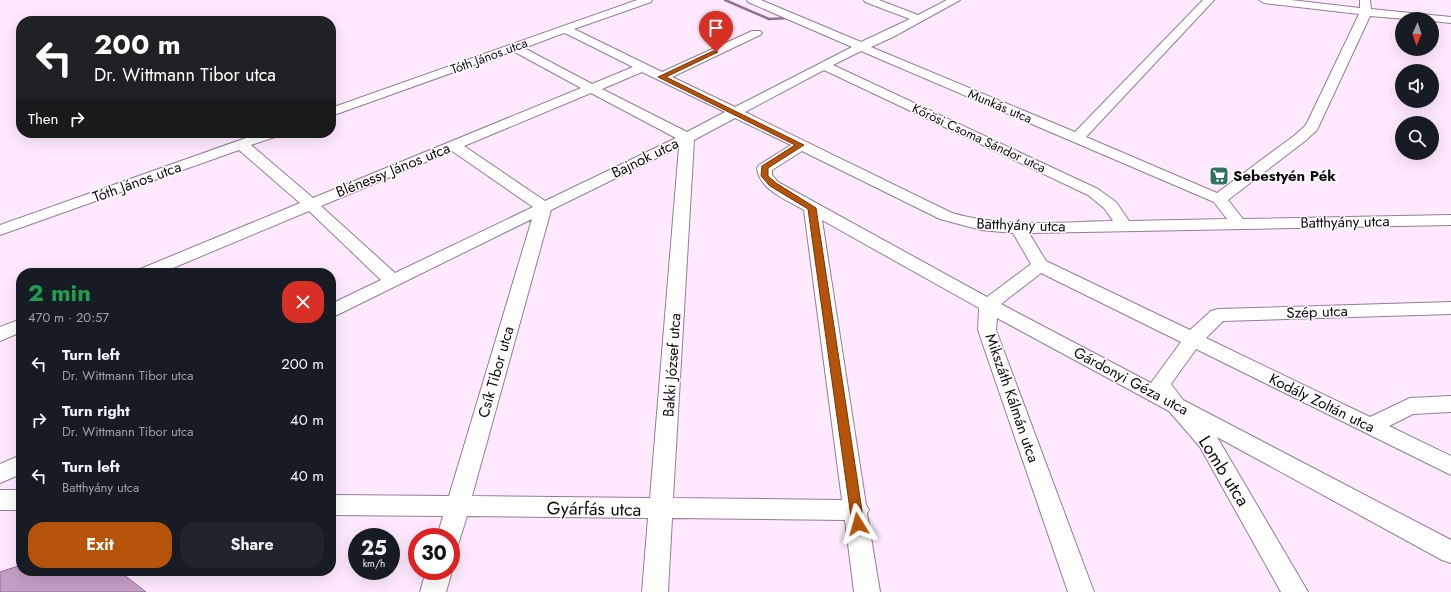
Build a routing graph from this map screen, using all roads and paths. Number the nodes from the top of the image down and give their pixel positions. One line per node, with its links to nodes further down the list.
1 (647, 0): 10 (street, Tóth János utca)
2 (752, 0): 13 (street, Munkás utca)
3 (869, 0): 8 (street)
4 (955, 0): 8 (street, Bajnok utca)
5 (1210, 0): 22 (street)
6 (1264, 0): 7 (street)
7 (1366, 6): 9 (street); 26 (street)
8 (919, 19): 13 (street, Bajnok utca)
9 (1451, 20)
10 (564, 30): 12 (street, Tóth János utca); 15 (street, Batthyány utca)
11 (756, 34): 16 (street)
12 (514, 47): 17 (street); 18 (street, Tóth János utca)
13 (860, 47): 14 (street, Bajnok utca); 22 (street, Munkás utca)
14 (823, 66): 19 (street, Bajnok utca); 32 (street, Kőrösi Csoma Sándor utca)
15 (641, 68): 16 (street, Batthyány utca); 17 (street, Blénessy János utca)
16 (661, 77): 19 (street, Batthyány utca)
17 (590, 88): 21 (street); 25 (street, Blénessy János utca)
18 (336, 110)
19 (734, 112): 21 (street, Bajnok utca); 24 (street, Batthyány utca)
20 (258, 138): 23 (street, Tóth János utca)
21 (687, 138): 28 (street, Bajnok utca); 54 (street, Bakki József utca)
22 (1077, 138): 26 (street, Munkás utca)
23 (241, 144): 27 (street); 34 (street, Tóth János utca)
24 (801, 145): 29 (street, Gárdonyi Géza utca); 33 (street, Batthyány utca)
25 (454, 146): 27 (street, Blénessy János utca); 28 (street)
26 (1219, 199): 31 (street, Munkás utca)
27 (310, 204): 36 (street, Blénessy János utca); 37 (street)
28 (544, 207): 37 (street, Bajnok utca); 53 (street, Csík Tibor utca)
29 (812, 208): 38 (street, Gárdonyi Géza utca); 55 (street)
30 (1451, 220): 31 (street, Batthyány utca)
31 (1239, 224): 32 (street, Batthyány utca)
32 (1124, 226): 33 (street, Batthyány utca)
33 (1018, 228): 35 (street)
34 (0, 230)
35 (1040, 265): 38 (street); 43 (street, Kodály Zoltán utca)
36 (158, 268)
37 (392, 280): 39 (street, Bajnok utca)
38 (988, 305): 44 (street, Gárdonyi Géza utca); 62 (street, Mikszáth Kálmán utca)
39 (336, 308)
40 (1451, 308): 43 (street, Szép utca)
41 (16, 327): 42 (street)
42 (0, 334)
43 (1193, 339): 44 (street, Lomb utca); 46 (street, Kodály Zoltán utca)
44 (1174, 403): 57 (street, Gárdonyi Géza utca); 63 (street, Lomb utca)
45 (1451, 404): 46 (street)
46 (1370, 426): 48 (street, Kodály Zoltán utca)
47 (16, 466): 49 (street)
48 (1451, 466)
49 (0, 474)
50 (0, 500): 51 (street)
51 (16, 500)
52 (336, 505): 53 (street, Gyárfás utca)
53 (457, 507): 54 (street, Gyárfás utca); 56 (street, Csík Tibor utca)
54 (662, 509): 55 (street, Gyárfás utca); 60 (street, Bakki József utca)
55 (857, 510): 61 (street)
56 (451, 528)
57 (1451, 552)
58 (436, 580): 59 (street)
59 (433, 592)
60 (655, 592)
61 (867, 592)
62 (1081, 592)
63 (1295, 592)

